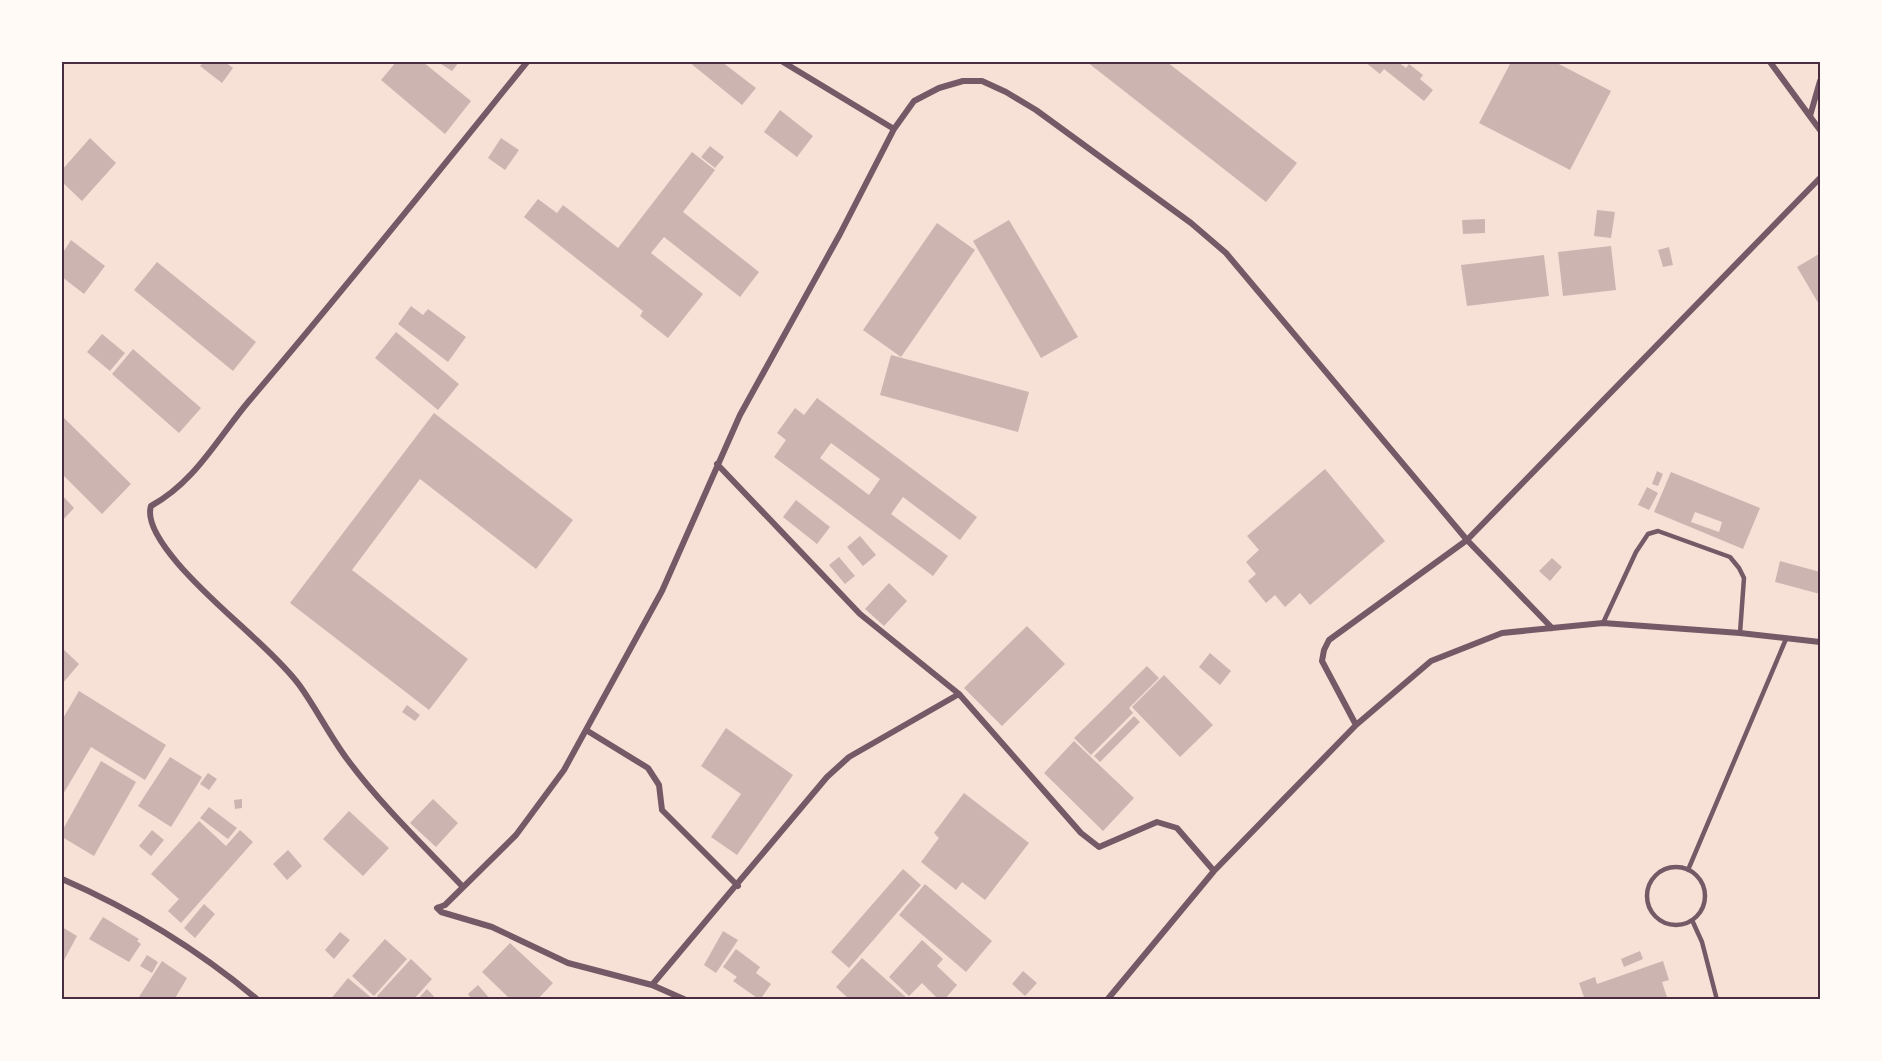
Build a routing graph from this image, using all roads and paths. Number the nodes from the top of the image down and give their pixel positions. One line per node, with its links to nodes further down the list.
1 (527, 62): 23 (street)
2 (783, 62): 6 (street)
3 (1770, 62): 5 (street)
4 (1821, 81): 5 (street)
5 (1810, 116): 7 (street)
6 (894, 129): 9 (street); 10 (street)
7 (1821, 130)
8 (1821, 178): 10 (street)
9 (717, 464): 16 (street); 18 (street)
10 (1467, 540): 12 (street); 17 (street)
11 (1603, 623): 12 (street); 13 (street); 13 (lane)
12 (1552, 628): 17 (street)
13 (1740, 633): 14 (street)
14 (1786, 639): 15 (street); 19 (lane)
15 (1821, 642)
16 (959, 694): 20 (street); 22 (street)
17 (1356, 725): 20 (street)
18 (586, 730): 22 (street); 23 (street)
19 (1688, 870): 24 (lane); 24 (lane)
20 (1214, 871): 28 (street)
21 (62, 879): 26 (street)
22 (738, 886): 25 (street)
23 (463, 887): 25 (street)
24 (1692, 920): 29 (lane)
25 (652, 985): 27 (street)
26 (258, 999)
27 (686, 999)
28 (1107, 999)
29 (1717, 999)

